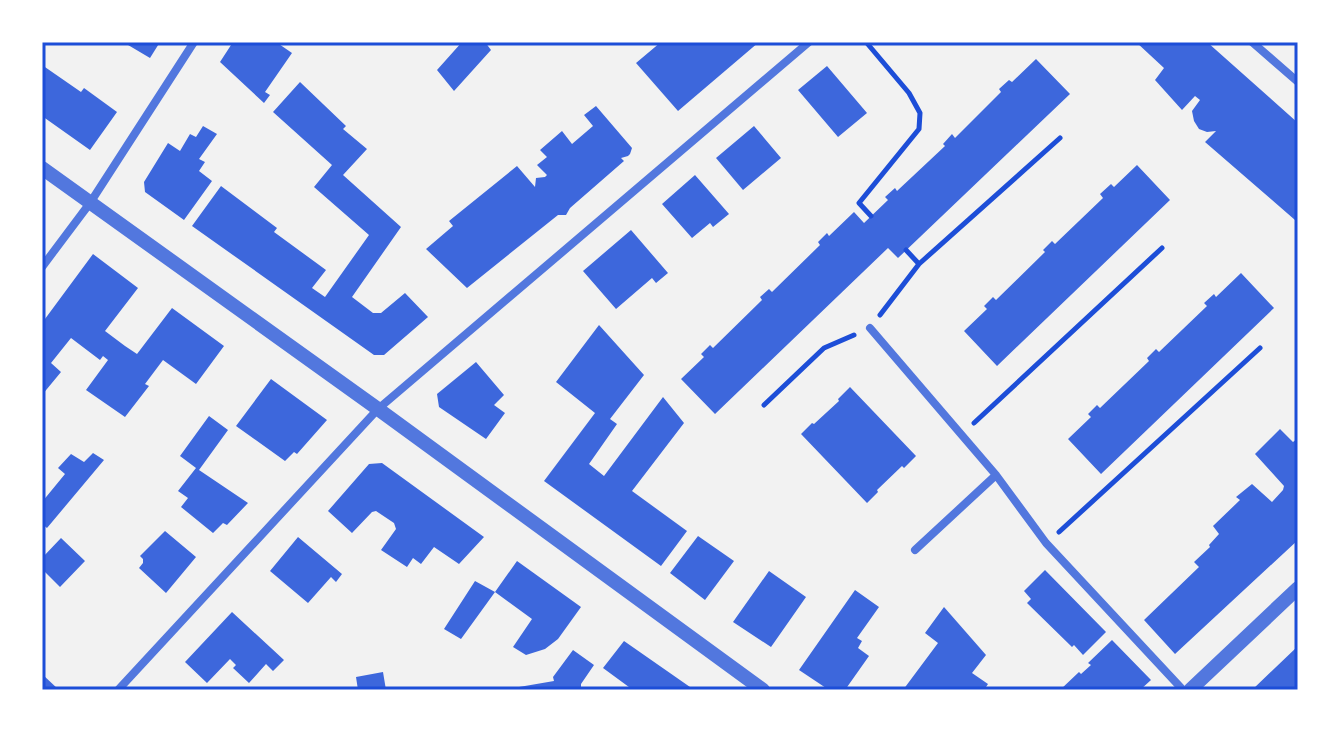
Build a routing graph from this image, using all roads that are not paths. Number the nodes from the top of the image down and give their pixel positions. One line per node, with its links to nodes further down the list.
1 (194, 42): 6 (street)
2 (809, 42): 9 (street)
3 (1252, 42): 4 (street)
4 (1298, 82)
5 (42, 168): 6 (street)
6 (90, 203): 7 (street); 9 (street)
7 (42, 267)
8 (870, 328): 10 (street)
9 (378, 409): 13 (street); 14 (street)
10 (996, 475): 11 (street); 15 (street)
11 (915, 550)
12 (1298, 588): 16 (street)
13 (118, 690)
14 (763, 690)
15 (1183, 690)
16 (1190, 690)

